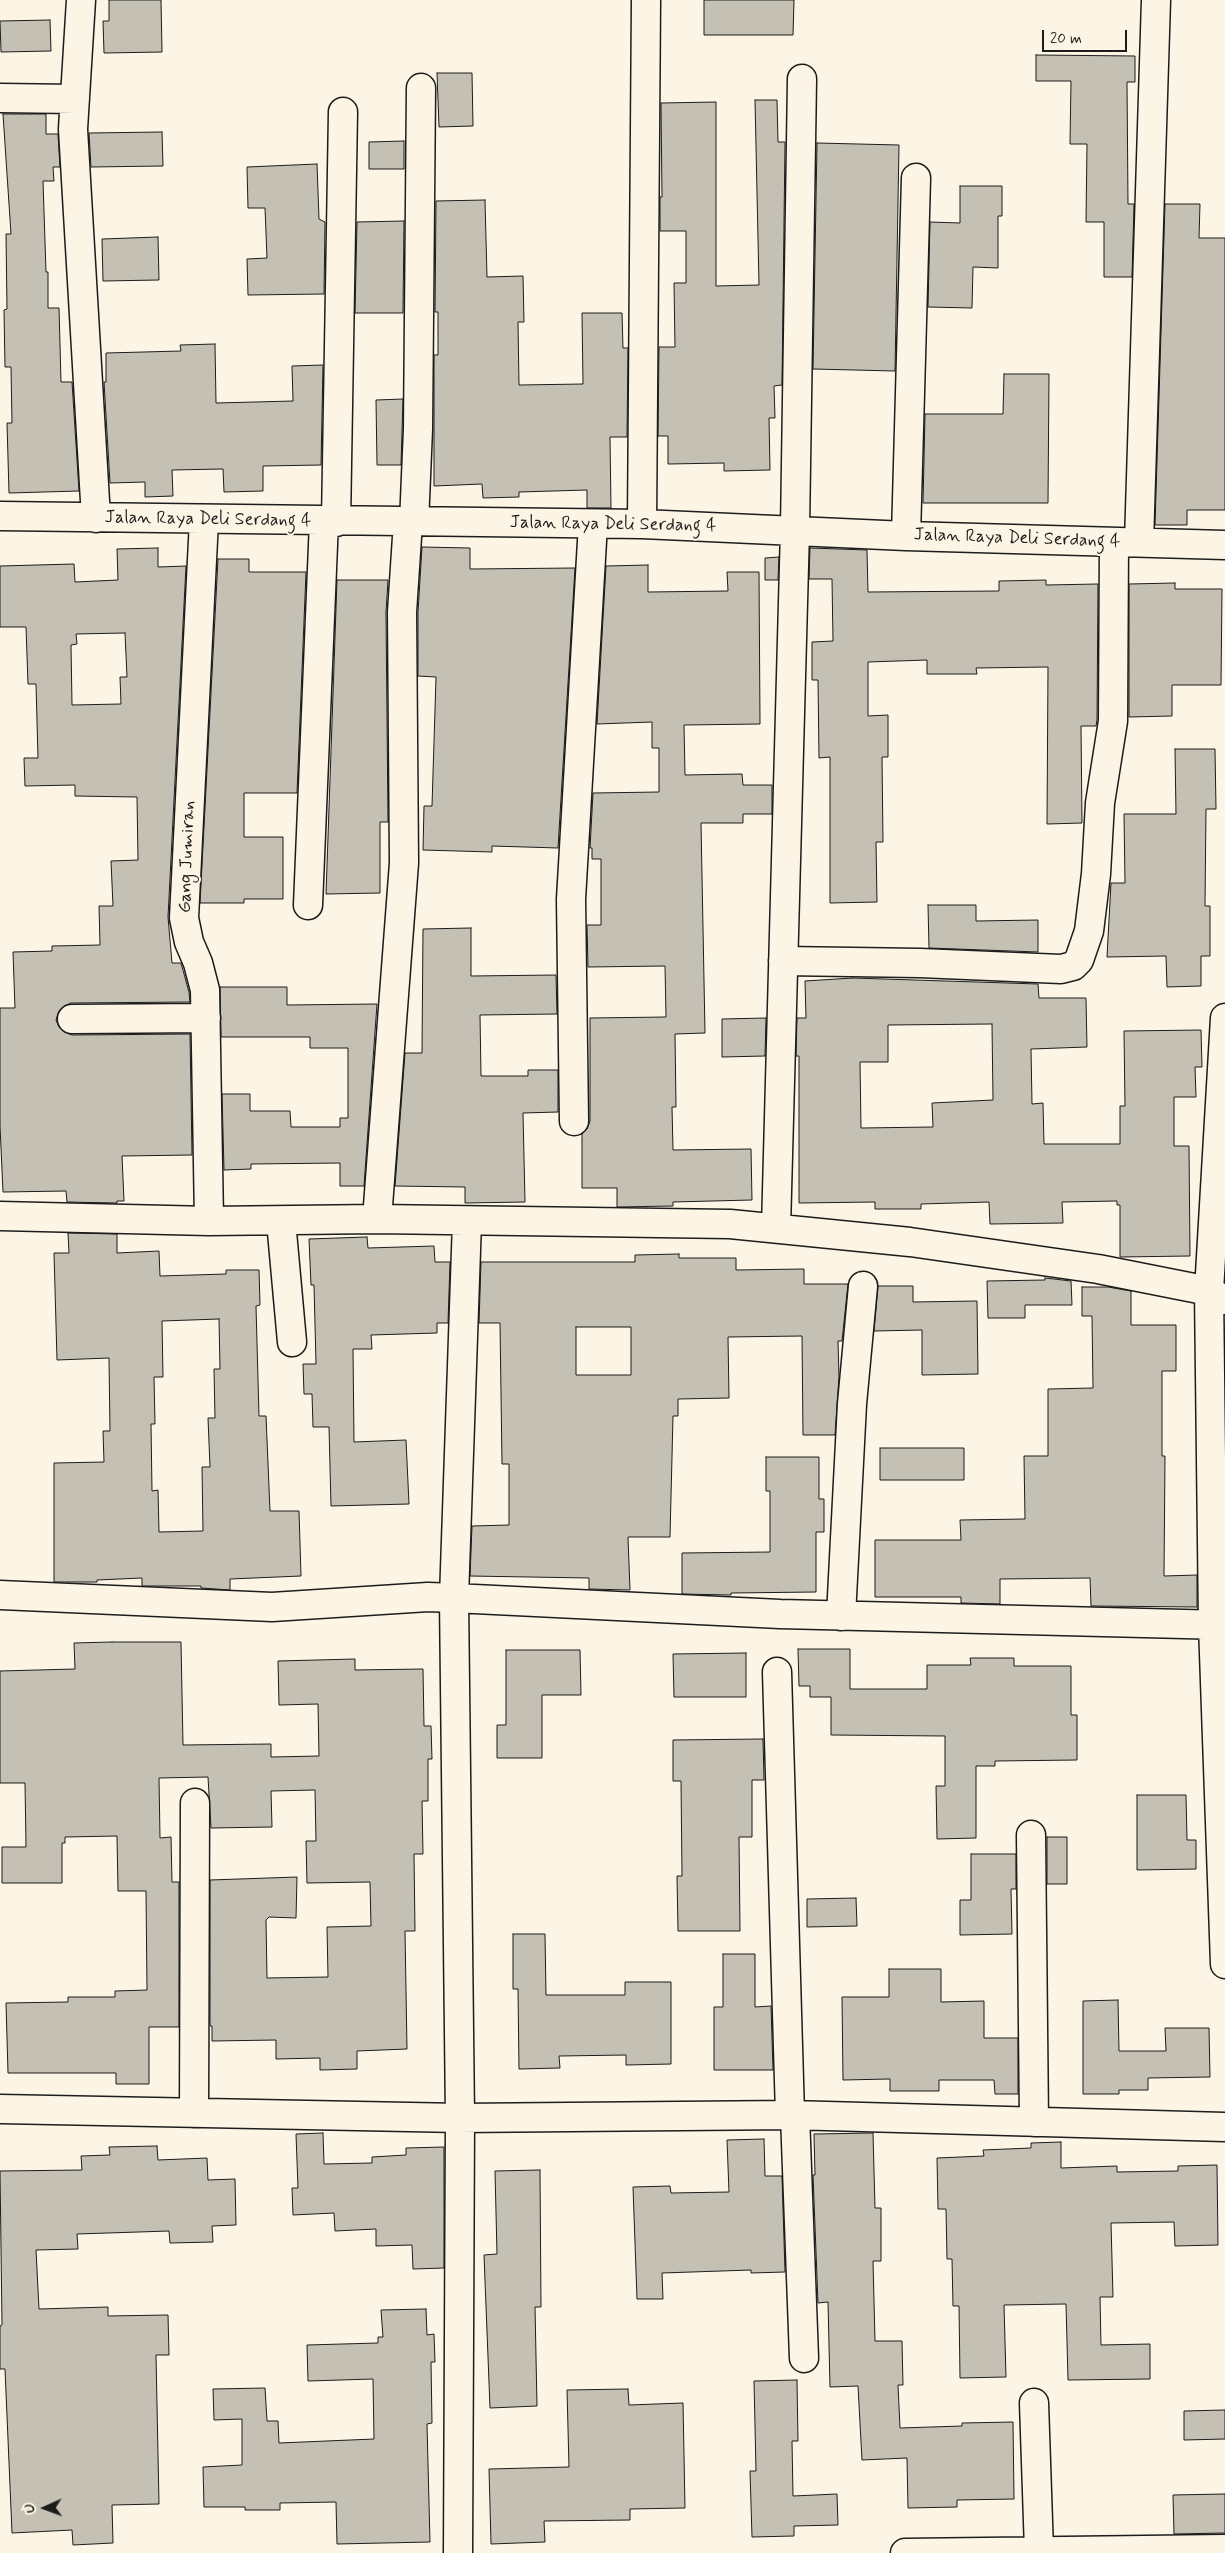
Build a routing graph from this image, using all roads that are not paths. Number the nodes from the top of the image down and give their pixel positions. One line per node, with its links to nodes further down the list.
1 (81, 0): 7 (street)
2 (646, 0): 16 (street)
3 (1156, 0): 19 (street)
4 (802, 79): 17 (street)
5 (421, 88): 14 (street)
6 (0, 98): 7 (street)
7 (75, 99): 11 (street)
8 (343, 112): 13 (street)
9 (916, 178): 18 (street)
10 (0, 516): 11 (street, Jalan Raya Deli Serdang 4)
11 (96, 518): 12 (street, Jalan Raya Deli Serdang 4)
12 (204, 520): 13 (street, Jalan Raya Deli Serdang 4); 24 (street, Gang Jumiran)
13 (330, 522): 14 (street, Jalan Raya Deli Serdang 4); 21 (street)
14 (411, 522): 15 (street, Jalan Raya Deli Serdang 4); 28 (street)
15 (593, 524): 16 (street, Jalan Raya Deli Serdang 4); 26 (street)
16 (642, 524): 17 (street, Jalan Raya Deli Serdang 4)
17 (795, 529): 18 (street, Jalan Raya Deli Serdang 4); 22 (street)
18 (906, 536): 19 (street, Jalan Raya Deli Serdang 4)
19 (1126, 542): 20 (street, Jalan Raya Deli Serdang 4); 22 (street)
20 (1225, 545)
21 (308, 905)
22 (783, 961): 32 (street)
23 (72, 1018): 24 (street)
24 (206, 1018): 29 (street, Gang Jumiran)
25 (1225, 1018): 34 (street)
26 (574, 1120)
27 (0, 1216): 29 (street)
28 (377, 1219): 30 (street); 31 (street)
29 (209, 1221): 30 (street)
30 (281, 1221): 35 (street)
31 (467, 1221): 32 (street); 37 (street)
32 (776, 1228): 34 (street)
33 (863, 1286): 38 (street)
34 (1217, 1296): 39 (street)
35 (292, 1342)
36 (0, 1595): 37 (street)
37 (454, 1598): 38 (street); 47 (street)
38 (841, 1616): 39 (street)
39 (1219, 1625): 43 (street)
40 (777, 1672): 46 (street)
41 (195, 1803): 45 (street)
42 (1031, 1835): 48 (street)
43 (1225, 1964)
44 (0, 2109): 45 (street)
45 (194, 2113): 47 (street)
46 (793, 2115): 47 (street); 48 (street); 50 (street)
47 (460, 2118): 54 (street)
48 (1034, 2122): 49 (street)
49 (1225, 2127)
50 (804, 2358)
51 (1034, 2403): 53 (street)
52 (1225, 2549): 53 (street)
53 (1033, 2551): 55 (street)
54 (458, 2553)
55 (905, 2553)

